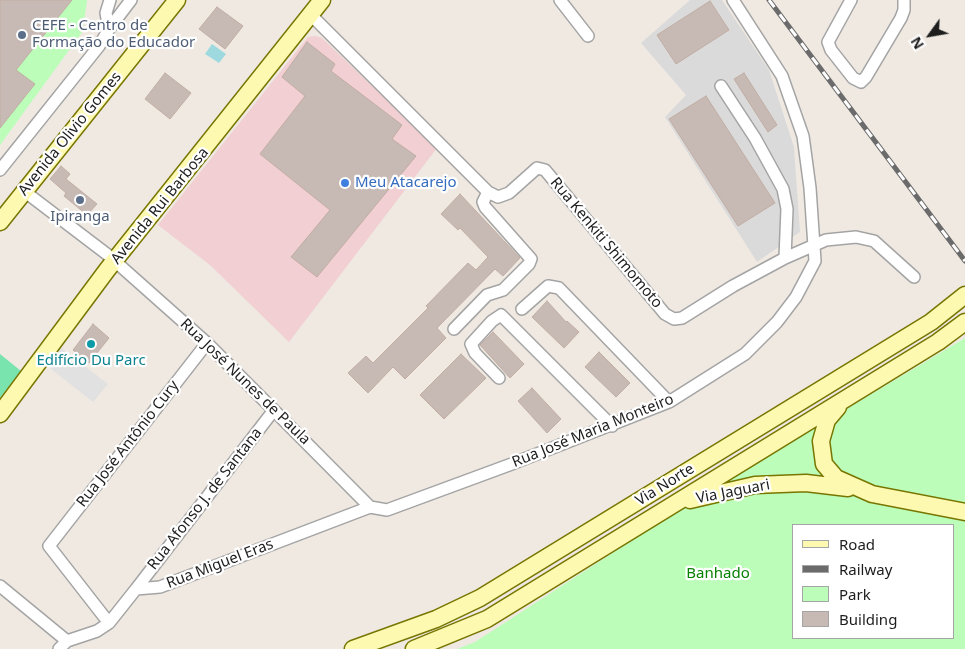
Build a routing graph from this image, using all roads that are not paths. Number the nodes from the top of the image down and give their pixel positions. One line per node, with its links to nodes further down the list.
1 (110, 0): 10 (street)
2 (131, 0): 10 (street)
3 (177, 0): 14 (main road, Avenida Olivio Gomes)
4 (322, 0): 9 (main road, Avenida Rui Barbosa)
5 (560, 0): 11 (street)
6 (733, 0): 17 (street, Rua José Maria Monteiro)
7 (851, 0): 8 (street)
8 (905, 1)
9 (310, 15): 15 (street); 19 (main road, Avenida Rui Barbosa)
10 (109, 29): 13 (street)
11 (588, 36)
12 (721, 86): 18 (street)
13 (0, 170)
14 (24, 191): 16 (main road, Avenida Olivio Gomes); 19 (street, Rua José Nunes de Paula)
15 (488, 192): 18 (street, Rua Kenkiti Shimomoto); 24 (street)
16 (0, 222)
17 (815, 244): 18 (street, Rua Kenkiti Shimomoto); 20 (street, Rua Kenkiti Shimomoto); 28 (street, Rua José Maria Monteiro)
18 (785, 258)
19 (115, 262): 25 (street, Rua José Nunes de Paula); 30 (main road, Avenida Rui Barbosa)
20 (914, 277)
21 (965, 295): 41 (main road, Via Norte)
22 (522, 309): 28 (street)
23 (965, 322): 27 (main road, Via Norte)
24 (454, 330)
25 (207, 343): 29 (street, Rua José Nunes de Paula); 38 (street, Rua José Antônio Cury)
26 (500, 378): 31 (street)
27 (849, 396): 32 (main road, Via Jaguari); 34 (main road, Via Norte)
28 (669, 402): 31 (street, Rua José Maria Monteiro)
29 (274, 410): 33 (street, Rua José Nunes de Paula); 37 (street, Rua Afonso J. de Santana)
30 (0, 414)
31 (612, 426): 33 (street, Rua José Maria Monteiro)
32 (858, 490): 34 (main road, Via Jaguari); 35 (main road, Via Jaguari)
33 (370, 507): 37 (street, Rua Miguel Eras)
34 (668, 508): 42 (main road, Via Norte)
35 (965, 512)
36 (0, 586): 39 (street)
37 (136, 588): 38 (street)
38 (110, 623): 39 (street)
39 (67, 640): 40 (street)
40 (58, 649)
41 (353, 649)
42 (414, 649)

